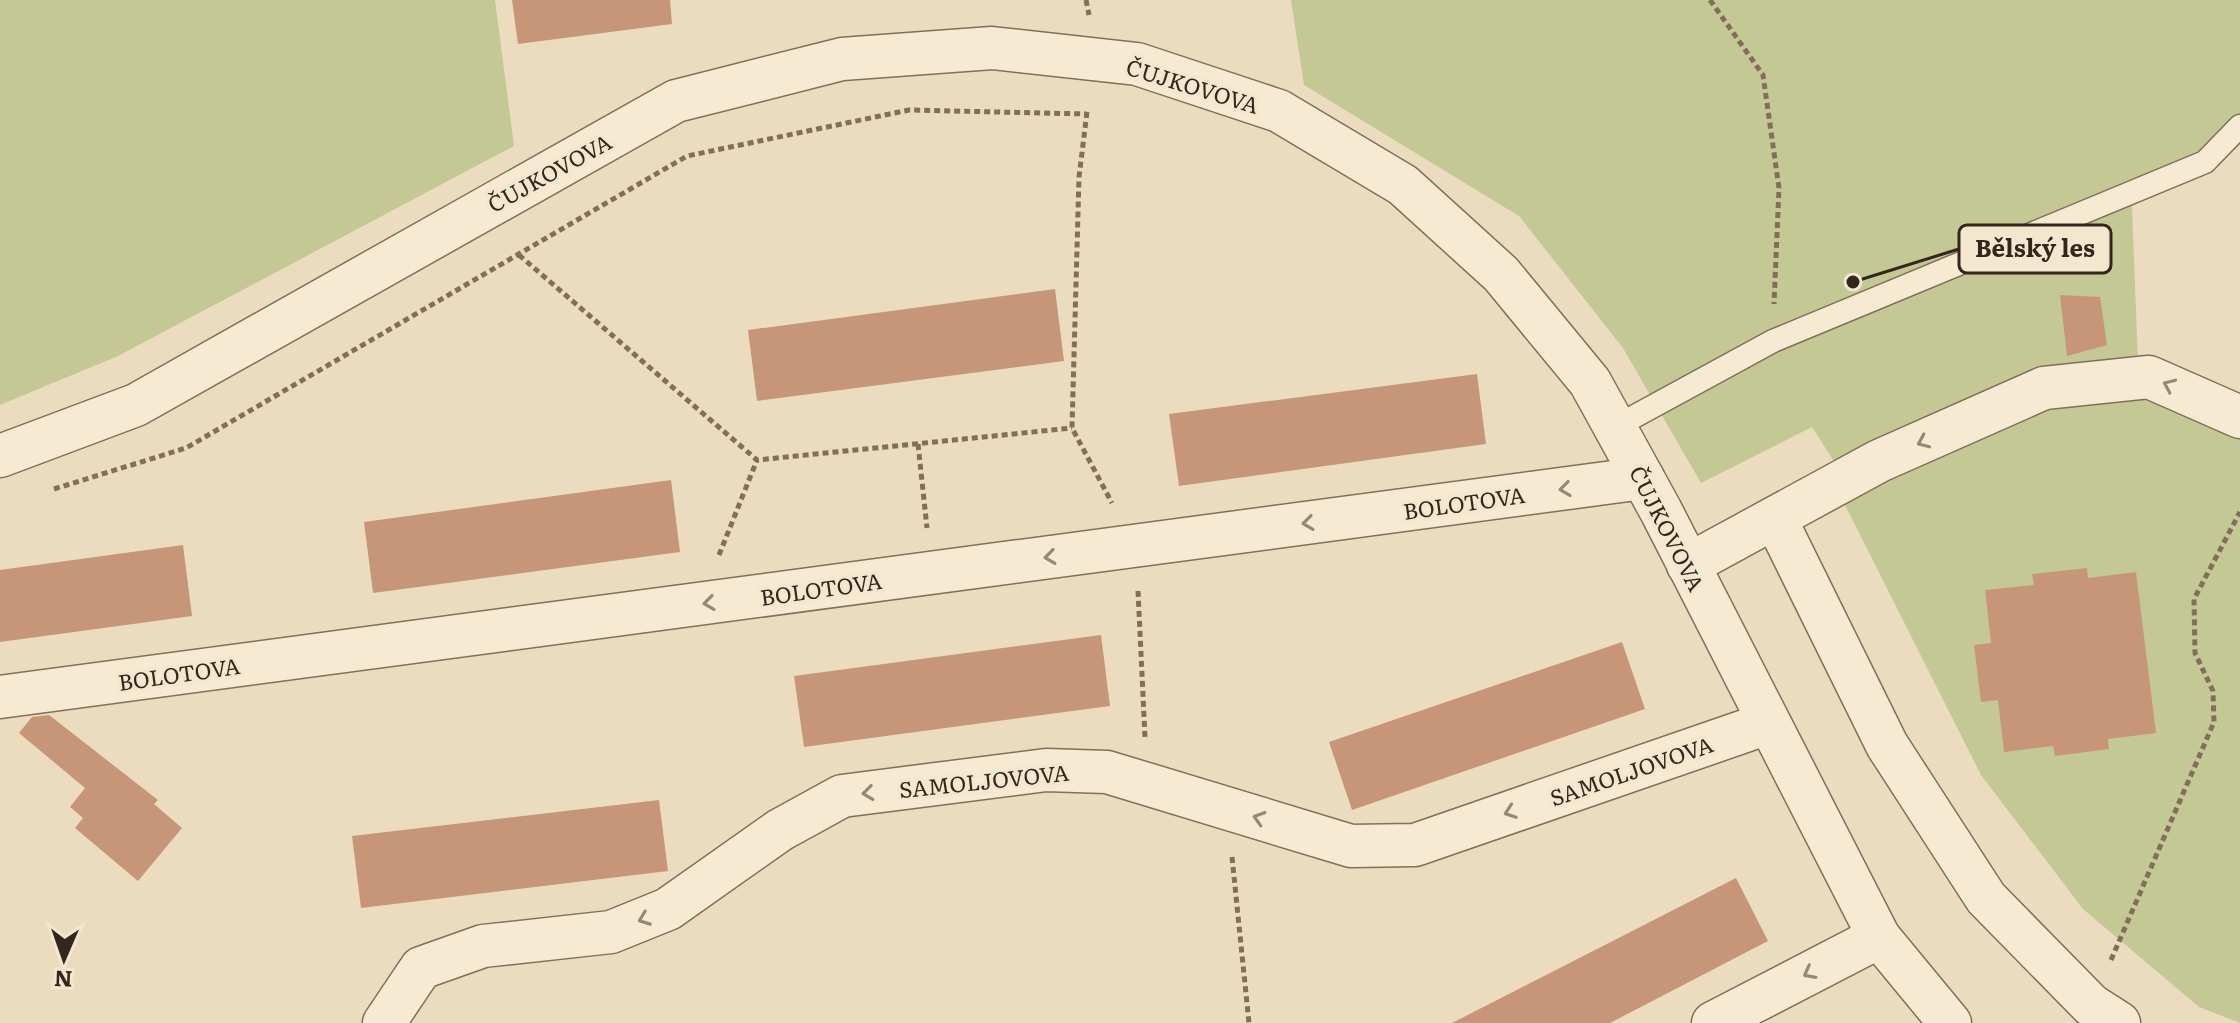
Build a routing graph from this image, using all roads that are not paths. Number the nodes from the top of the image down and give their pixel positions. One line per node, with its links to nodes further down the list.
1 (2240, 126): 3 (lane)
2 (2240, 417): 6 (street, one-way to 6)
3 (1615, 427): 4 (street, ČUJKOVOVA); 5 (street, ČUJKOVOVA)
4 (0, 456)
5 (1643, 478): 7 (street, ČUJKOVOVA); 8 (street, BOLOTOVA, one-way to 8)
6 (1775, 518): 7 (street); 11 (street)
7 (1688, 565): 9 (street, ČUJKOVOVA)
8 (0, 697)
9 (1768, 723): 10 (street, ČUJKOVOVA); 12 (street, SAMOLJOVOVA, one-way to 12)
10 (1879, 937): 13 (street, one-way to 13); 14 (street, ČUJKOVOVA)
11 (2105, 1014)
12 (384, 1023)
13 (1713, 1023)
14 (1950, 1023)

